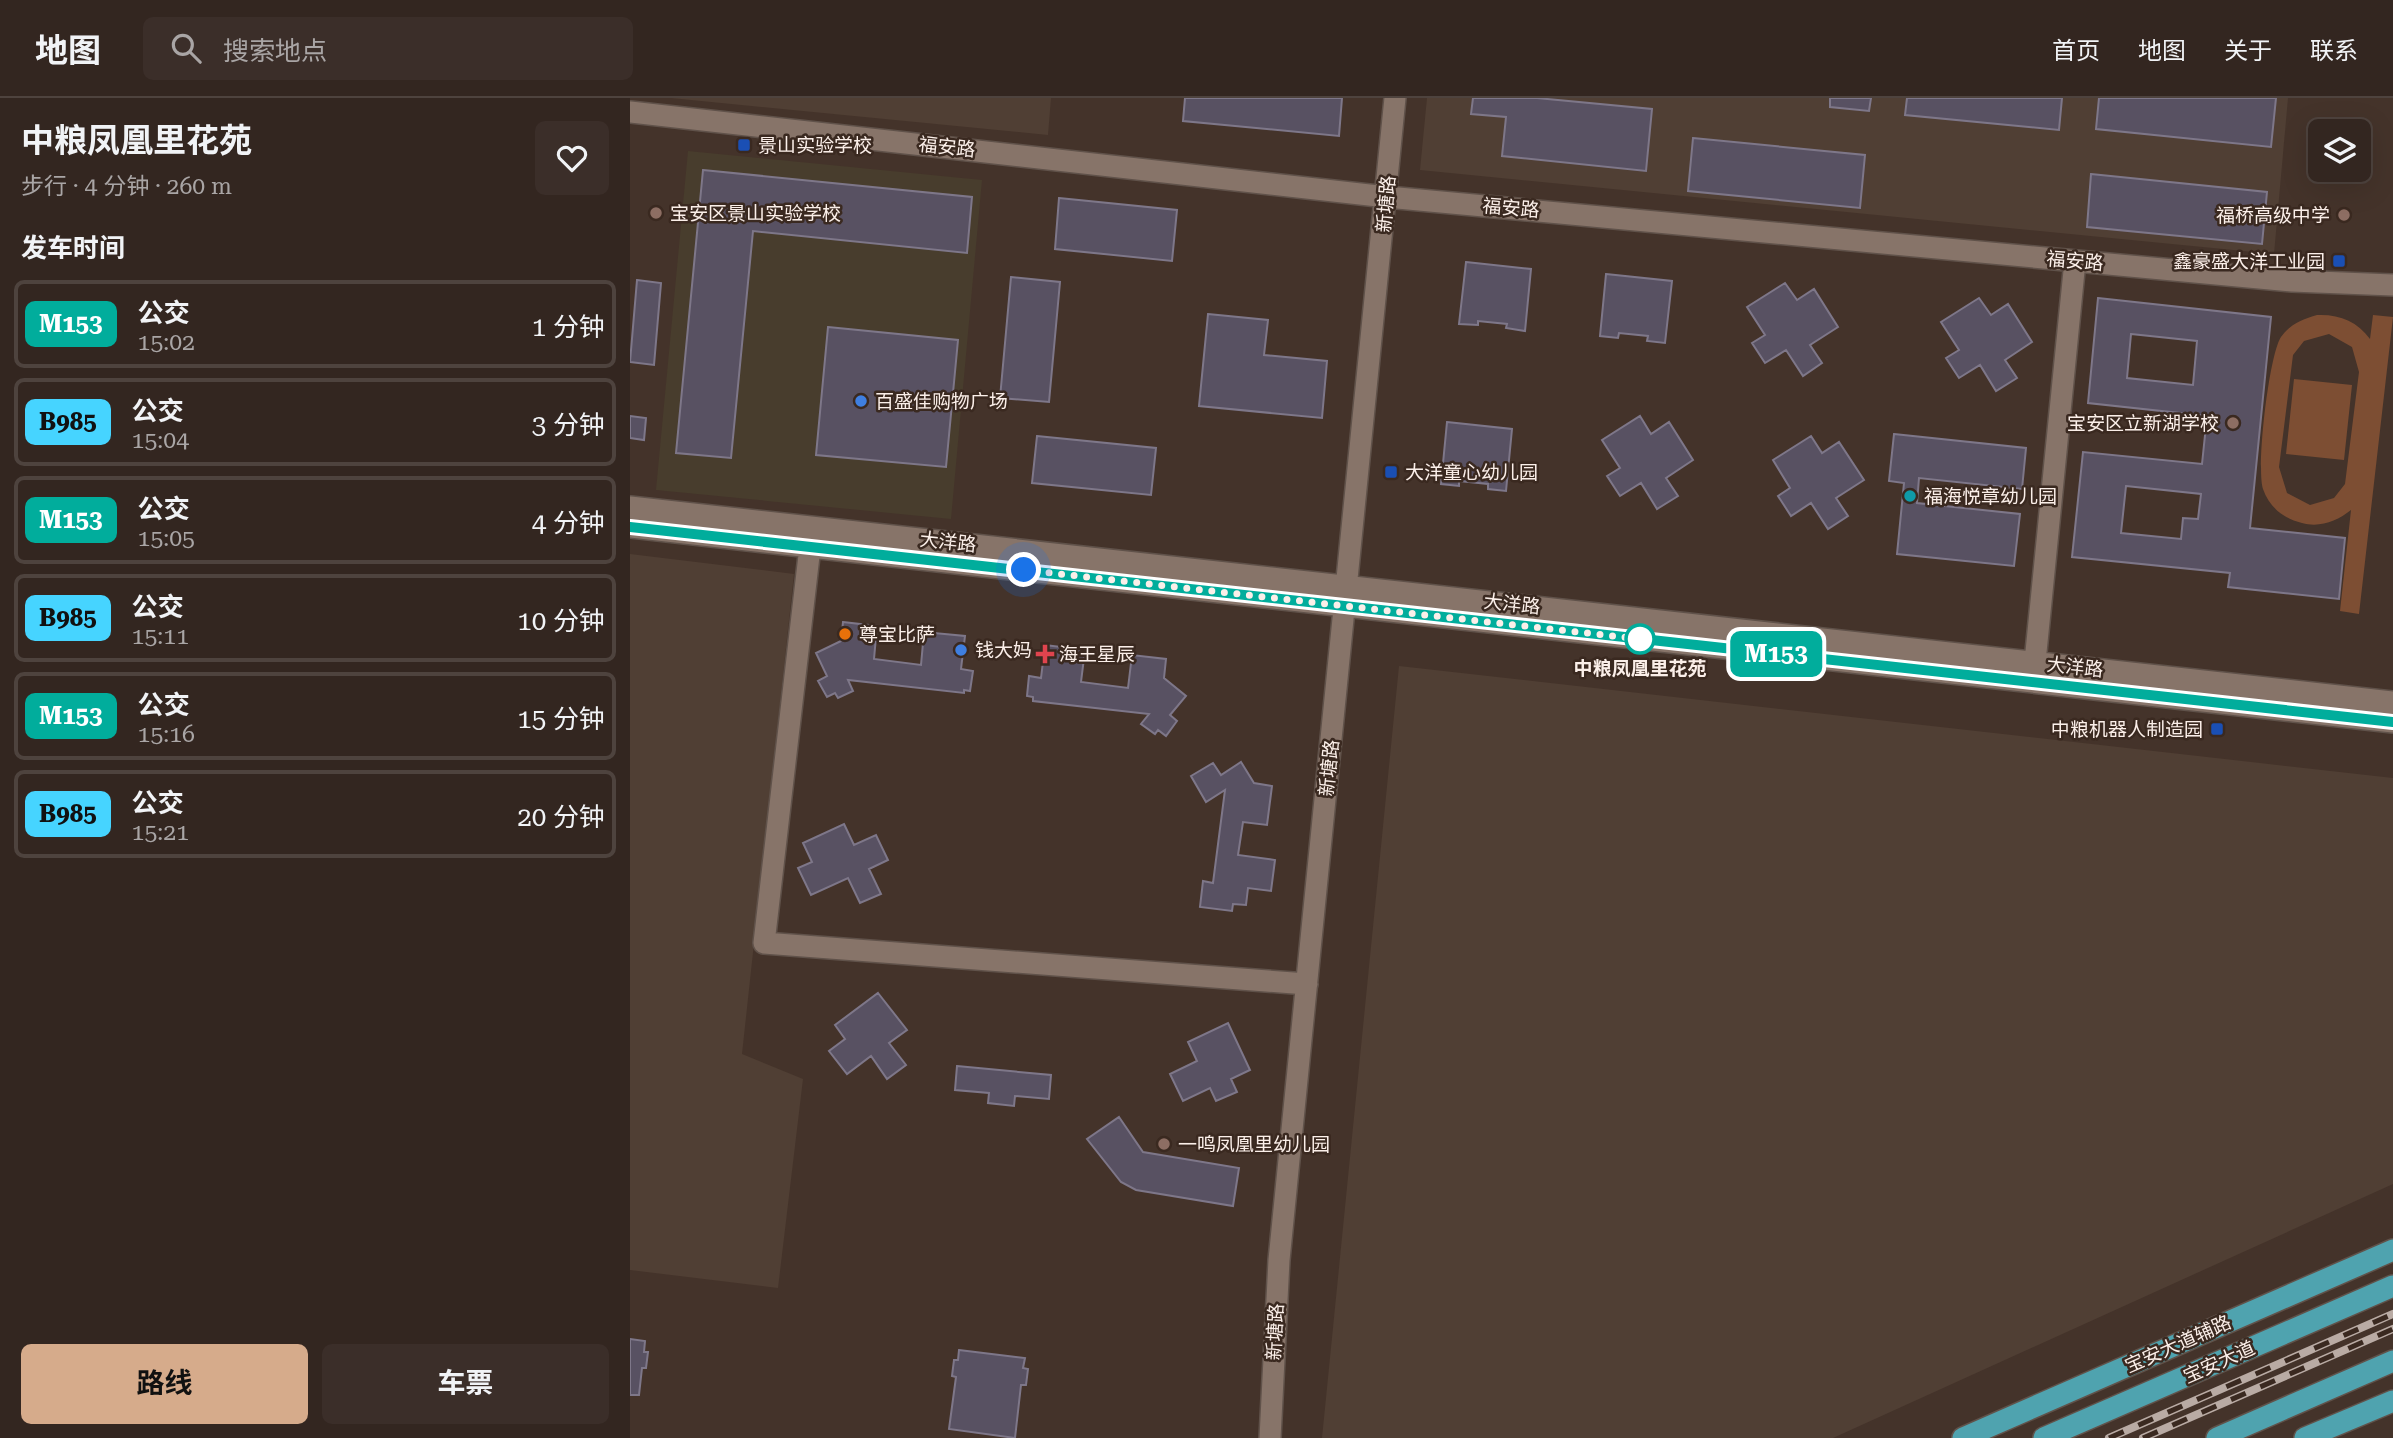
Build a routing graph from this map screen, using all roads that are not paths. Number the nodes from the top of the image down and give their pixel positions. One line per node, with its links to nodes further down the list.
1 (1395, 98): 4 (street, 新塘路)
2 (692, 108): 3 (street, 福安路); 4 (street, 福安路)
3 (630, 112)
4 (1387, 197): 5 (street, 福安路); 10 (street, 新塘路)
5 (2075, 261): 6 (street, 福安路); 11 (street)
6 (2393, 285)
7 (630, 507): 10 (street, 大洋路)
8 (630, 527): 9 (street, 大洋路)
9 (810, 547): 10 (street, 大洋路); 14 (street)
10 (1346, 596): 11 (street, 大洋路); 13 (street, 大洋路); 14 (street, 新塘路)
11 (2035, 662): 12 (street, 大洋路)
12 (2393, 702)
13 (2393, 722)
14 (1307, 985): 19 (street, 新塘路)
15 (2393, 1250): 20 (main road, 宝安大道辅路)
16 (2393, 1286): 21 (main road, 宝安大道)
17 (2393, 1361): 22 (main road)
18 (2393, 1401): 23 (main road)
19 (1270, 1438)
20 (1963, 1438)
21 (2044, 1438)
22 (2217, 1438)
23 (2305, 1438)

